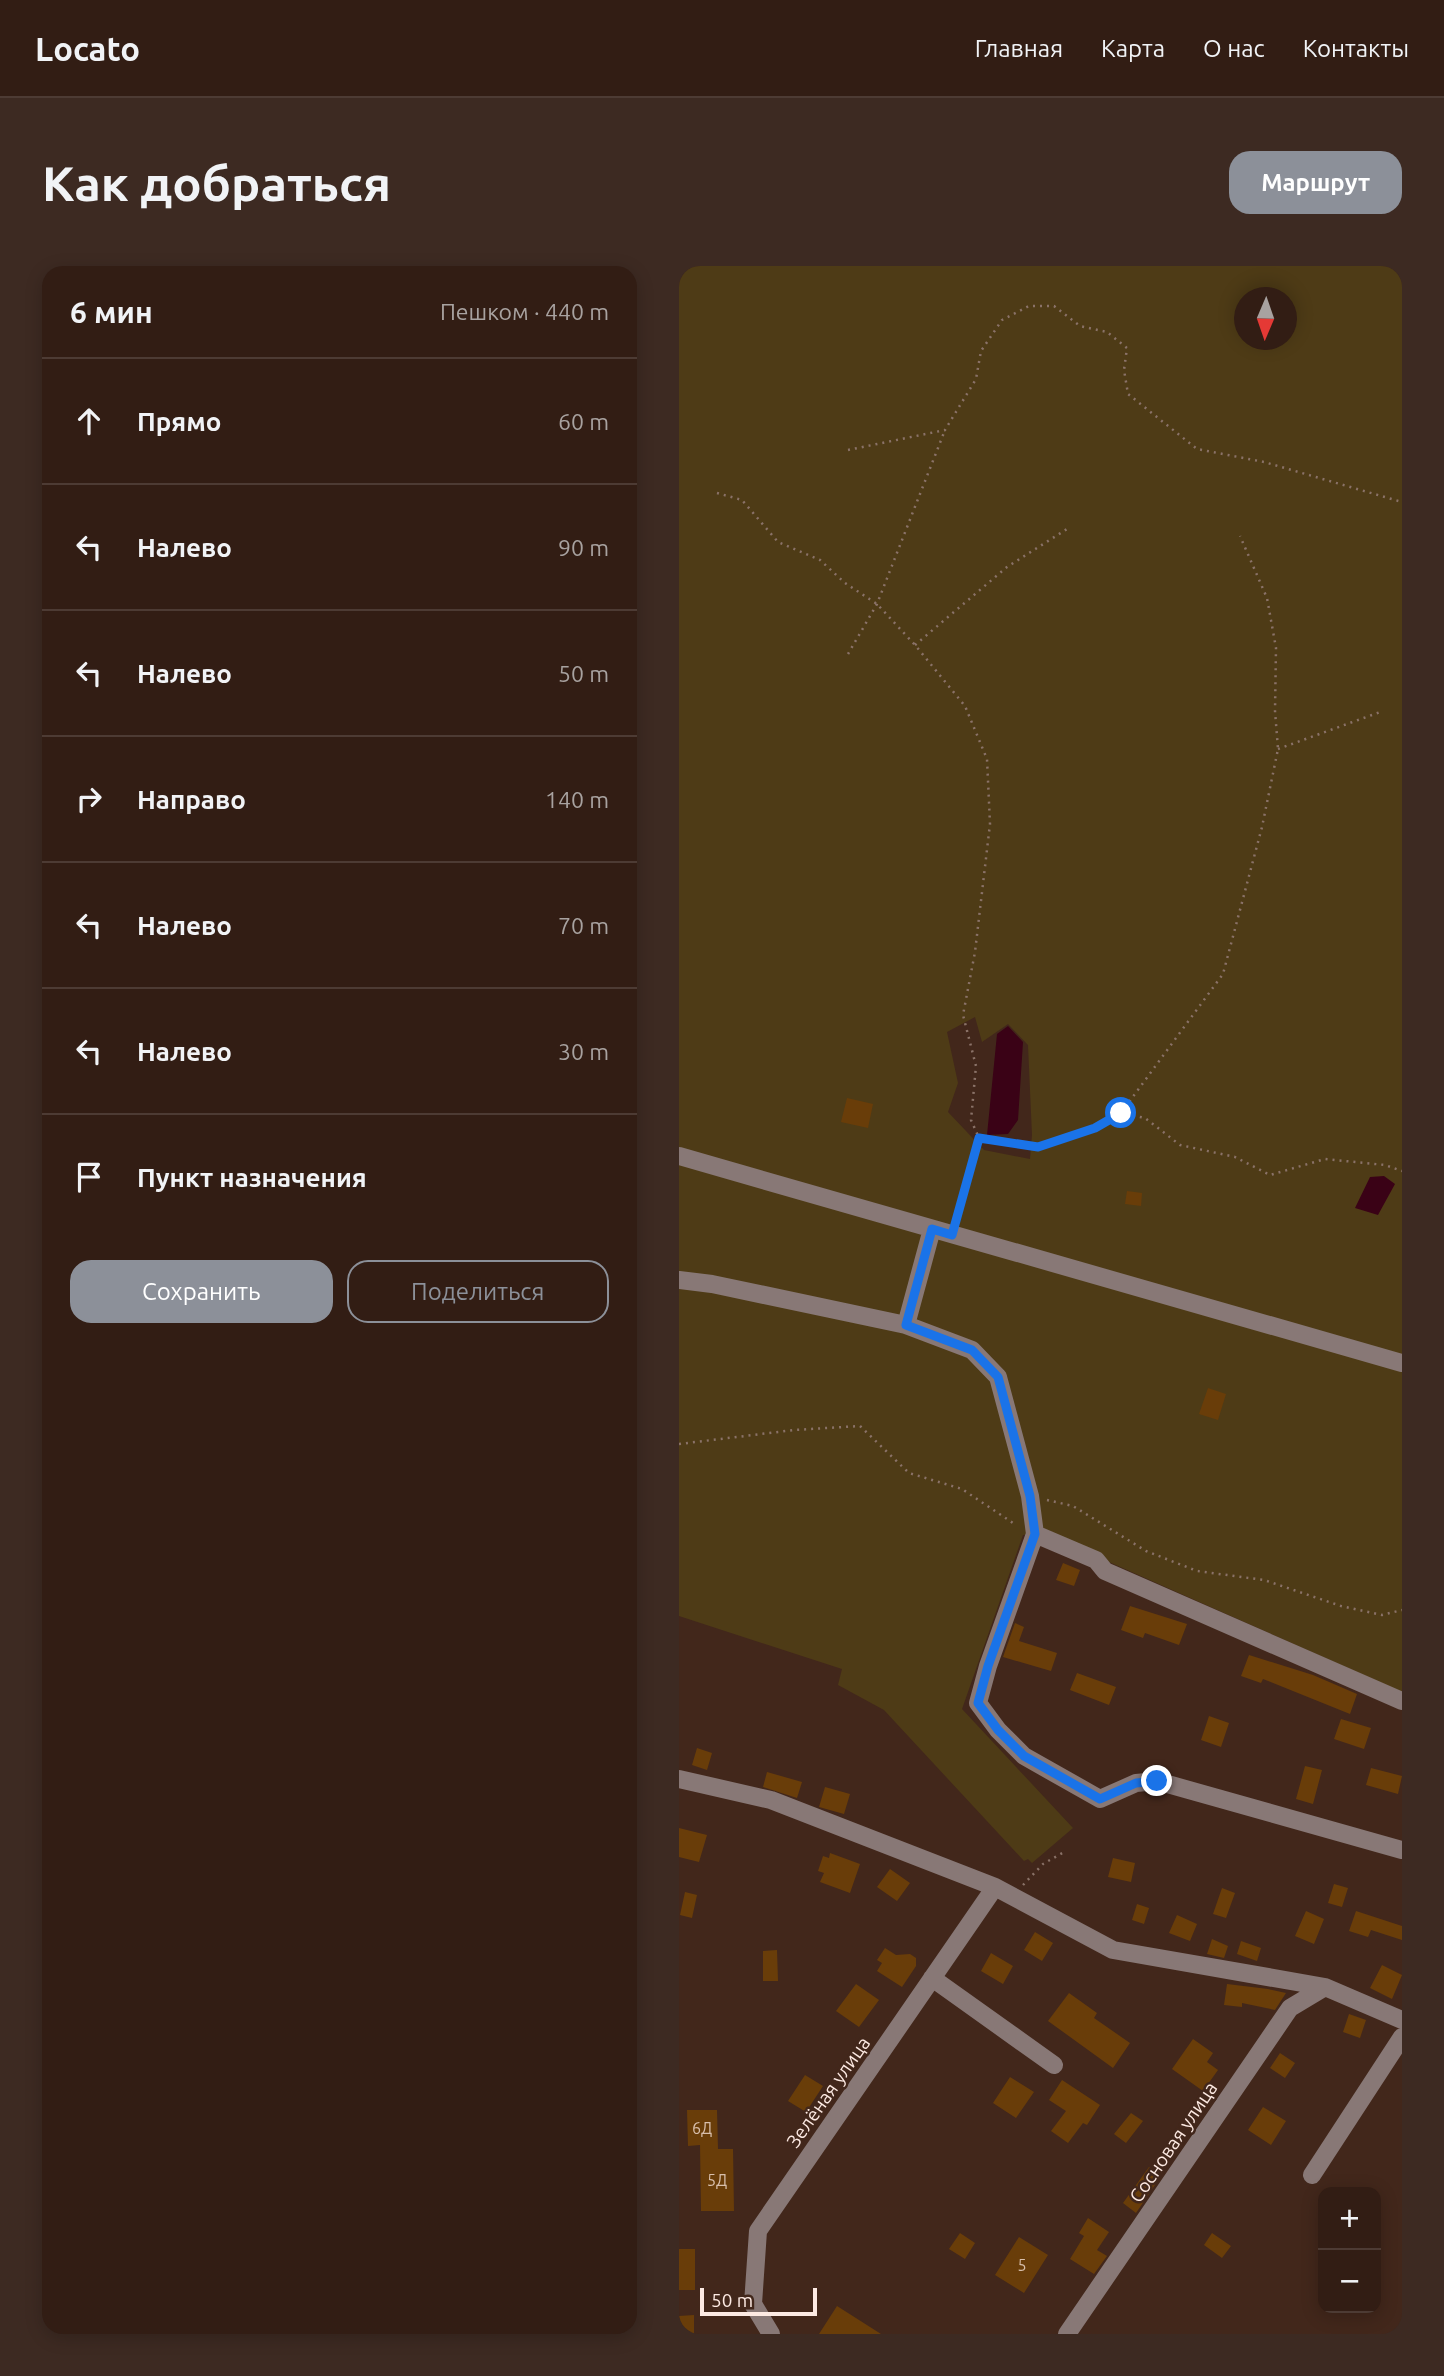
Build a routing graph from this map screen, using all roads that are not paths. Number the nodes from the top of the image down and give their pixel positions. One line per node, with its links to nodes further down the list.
1 (679, 1156): 2 (street)
2 (932, 1229): 4 (street); 5 (street)
3 (679, 1280): 4 (street)
4 (906, 1325): 6 (street)
5 (1402, 1363)
6 (1035, 1534): 7 (street); 9 (street)
7 (1402, 1701)
8 (679, 1779): 10 (street)
9 (1402, 1850)
10 (995, 1887): 11 (street, Зелёная улица); 12 (street)
11 (932, 1978): 15 (street); 17 (street, Зелёная улица)
12 (1325, 1987): 13 (street); 18 (street, Сосновая улица)
13 (1402, 2020)
14 (1402, 2037): 16 (street)
15 (1054, 2065)
16 (1312, 2175)
17 (771, 2334)
18 (1067, 2334)

